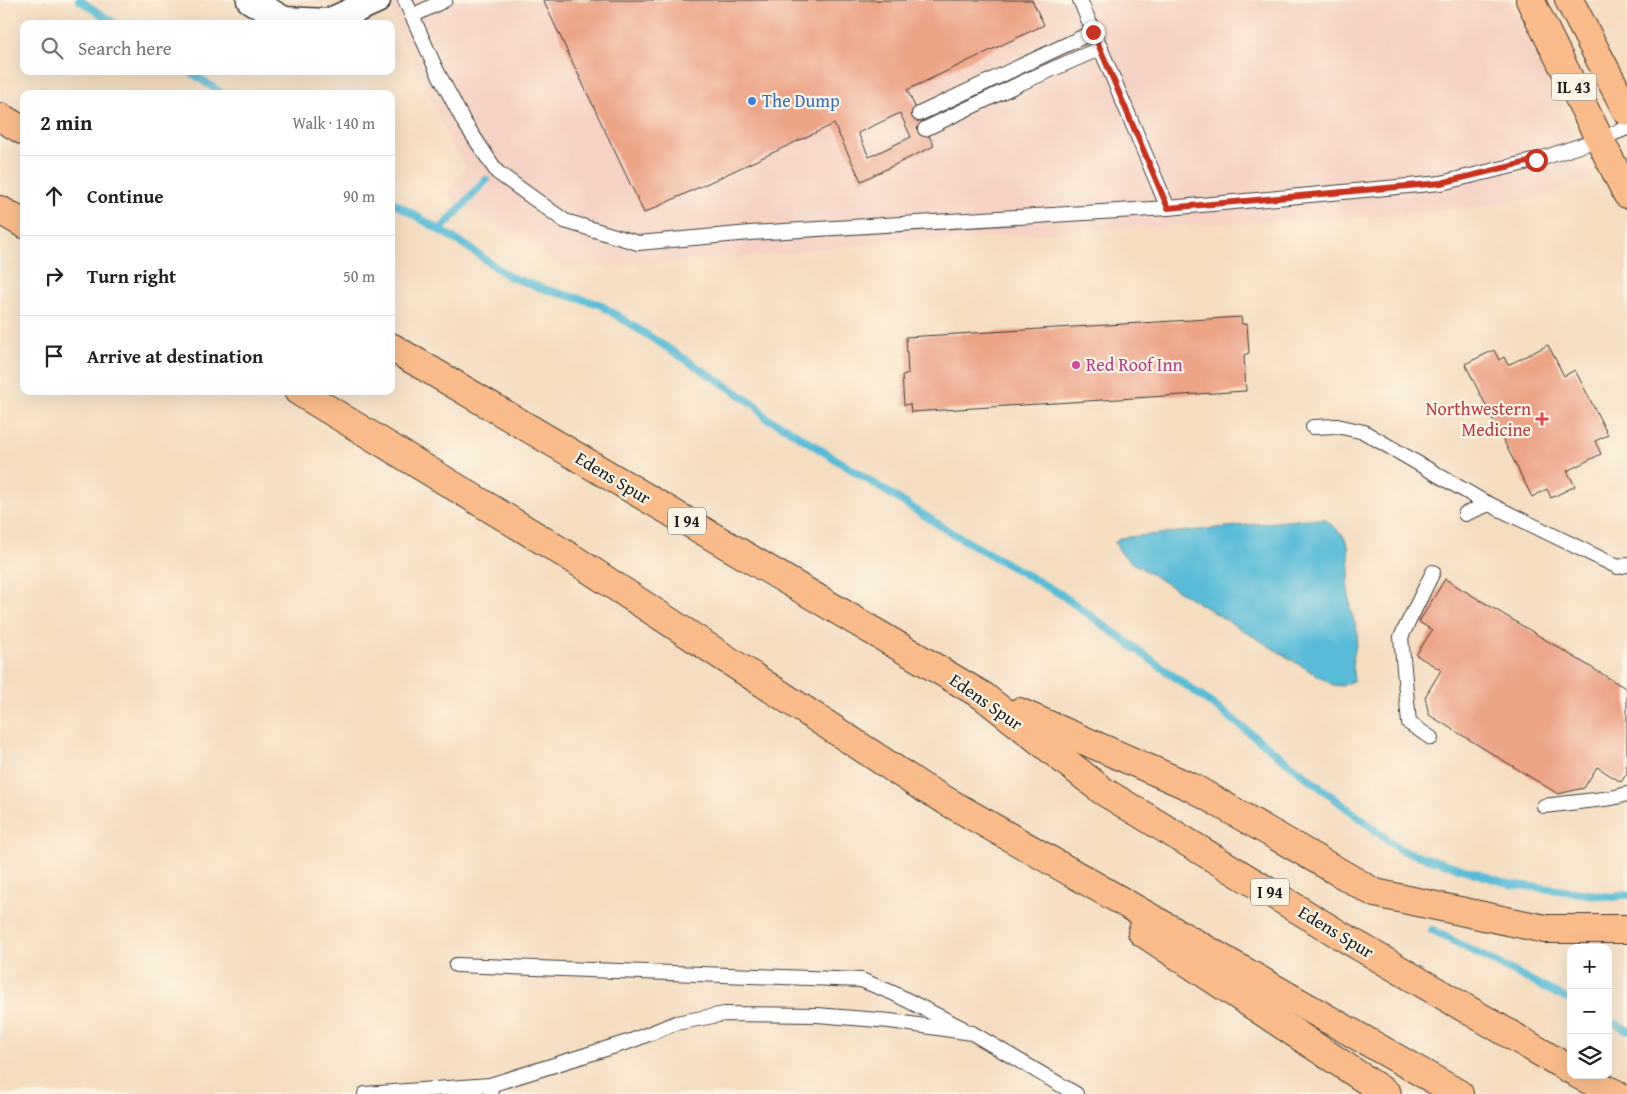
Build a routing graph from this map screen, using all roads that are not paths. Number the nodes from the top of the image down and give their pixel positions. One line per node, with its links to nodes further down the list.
1 (250, 0): 9 (street)
2 (377, 0): 10 (street)
3 (405, 0): 8 (lane)
4 (445, 0): 8 (lane)
5 (1080, 0): 11 (lane)
6 (1530, 0): 19 (main road, IL 43)
7 (1569, 0): 13 (main road, IL 43)
8 (412, 16): 21 (lane)
9 (284, 20)
10 (332, 20)
11 (1093, 32): 12 (lane); 14 (lane)
12 (1101, 48): 18 (lane); 21 (lane)
13 (1627, 112)
14 (919, 114)
15 (0, 117): 17 (main road)
16 (1627, 128): 19 (lane)
17 (20, 129)
18 (925, 129)
19 (1600, 139): 20 (main road, IL 43); 21 (lane)
20 (1627, 194)
21 (1168, 208)
22 (0, 210): 23 (main road)
23 (20, 222)
24 (395, 349): 31 (main road, Edens Spur / I 94)
25 (305, 395): 33 (main road)
26 (1313, 427): 27 (lane)
27 (1488, 504): 28 (lane); 29 (lane)
28 (1465, 514)
29 (1624, 565)
30 (1433, 572): 32 (lane)
31 (982, 696): 36 (main road); 39 (main road, Edens Spur / I 94)
32 (1431, 738)
33 (922, 787): 44 (main road); 45 (main road)
34 (1627, 794): 35 (lane)
35 (1544, 806)
36 (1627, 930)
37 (456, 966): 38 (lane)
38 (972, 1033): 41 (lane); 43 (lane)
39 (1567, 1068)
40 (1588, 1079): 46 (main road)
41 (490, 1090): 42 (lane)
42 (365, 1094)
43 (1076, 1094)
44 (1387, 1094)
45 (1459, 1094)
46 (1616, 1094)

